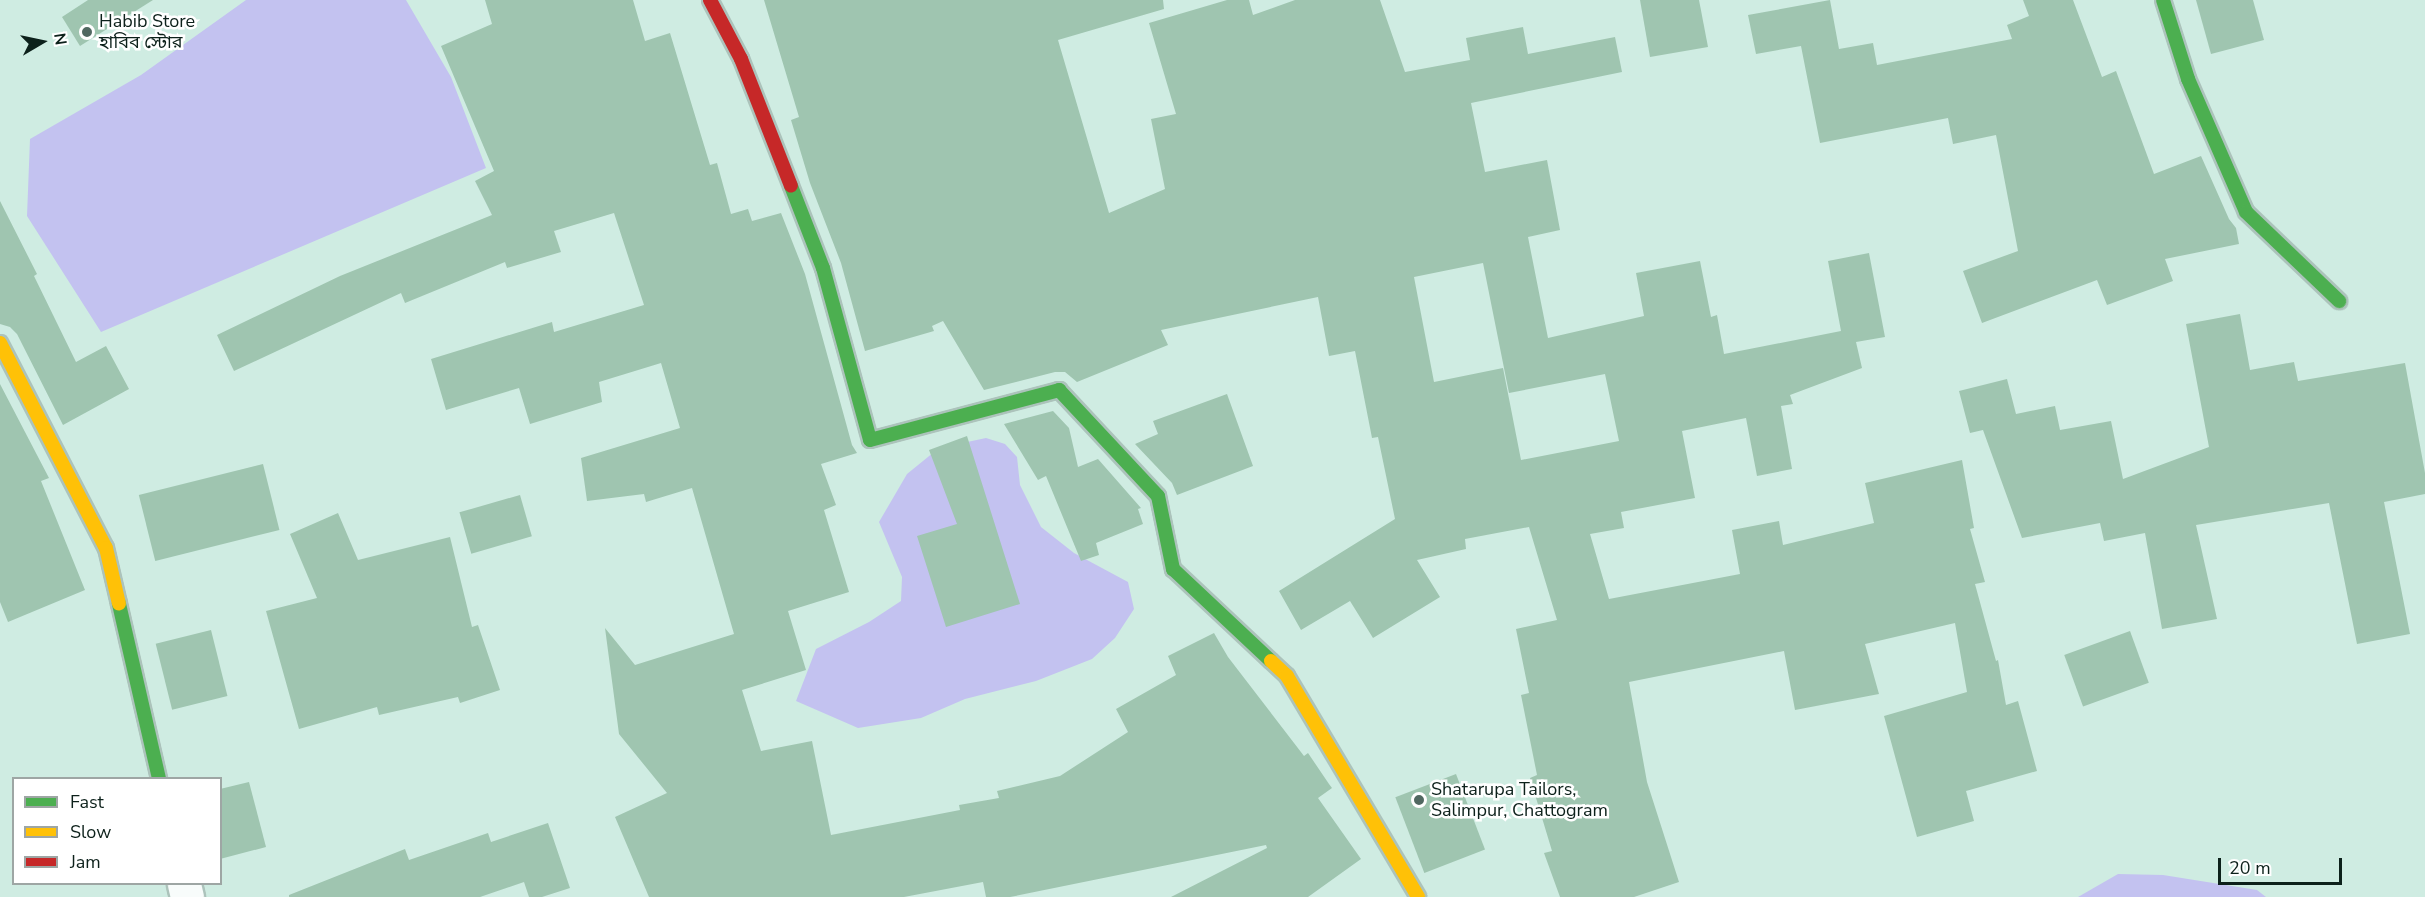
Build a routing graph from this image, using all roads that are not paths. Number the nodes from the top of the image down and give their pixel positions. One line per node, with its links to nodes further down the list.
1 (710, 0): 6 (street)
2 (2163, 0): 3 (street)
3 (2339, 301)
4 (0, 343): 5 (street)
5 (159, 777)
6 (1418, 897)

